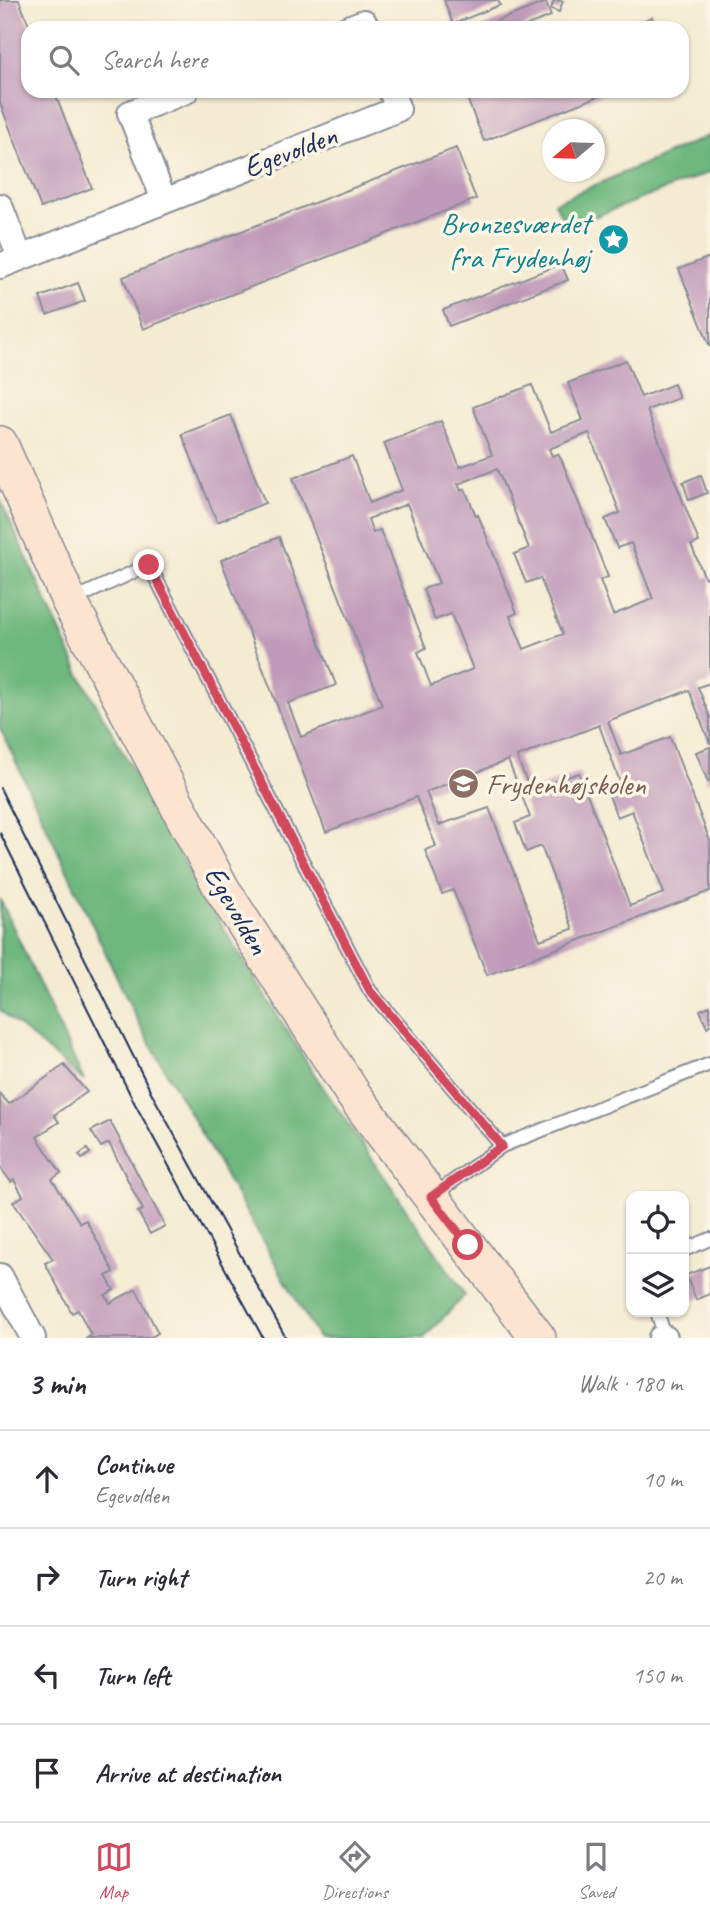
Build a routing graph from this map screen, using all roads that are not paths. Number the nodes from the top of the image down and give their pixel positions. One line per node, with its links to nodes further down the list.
1 (168, 98): 3 (street)
2 (394, 98): 3 (street, Egevolden)
3 (164, 200): 5 (street, Egevolden)
4 (0, 206): 5 (street, Egevolden)
5 (10, 262)
6 (0, 444): 7 (street, Egevolden)
7 (69, 601): 9 (lane); 10 (street, Egevolden)
8 (710, 1064): 9 (lane)
9 (502, 1146): 10 (lane)
10 (431, 1197): 15 (street, Egevolden)
11 (710, 1239): 12 (lane)
12 (689, 1248)
13 (0, 1276): 16 (street)
14 (658, 1317): 17 (lane)
15 (535, 1334)
16 (33, 1338)
17 (664, 1338)

